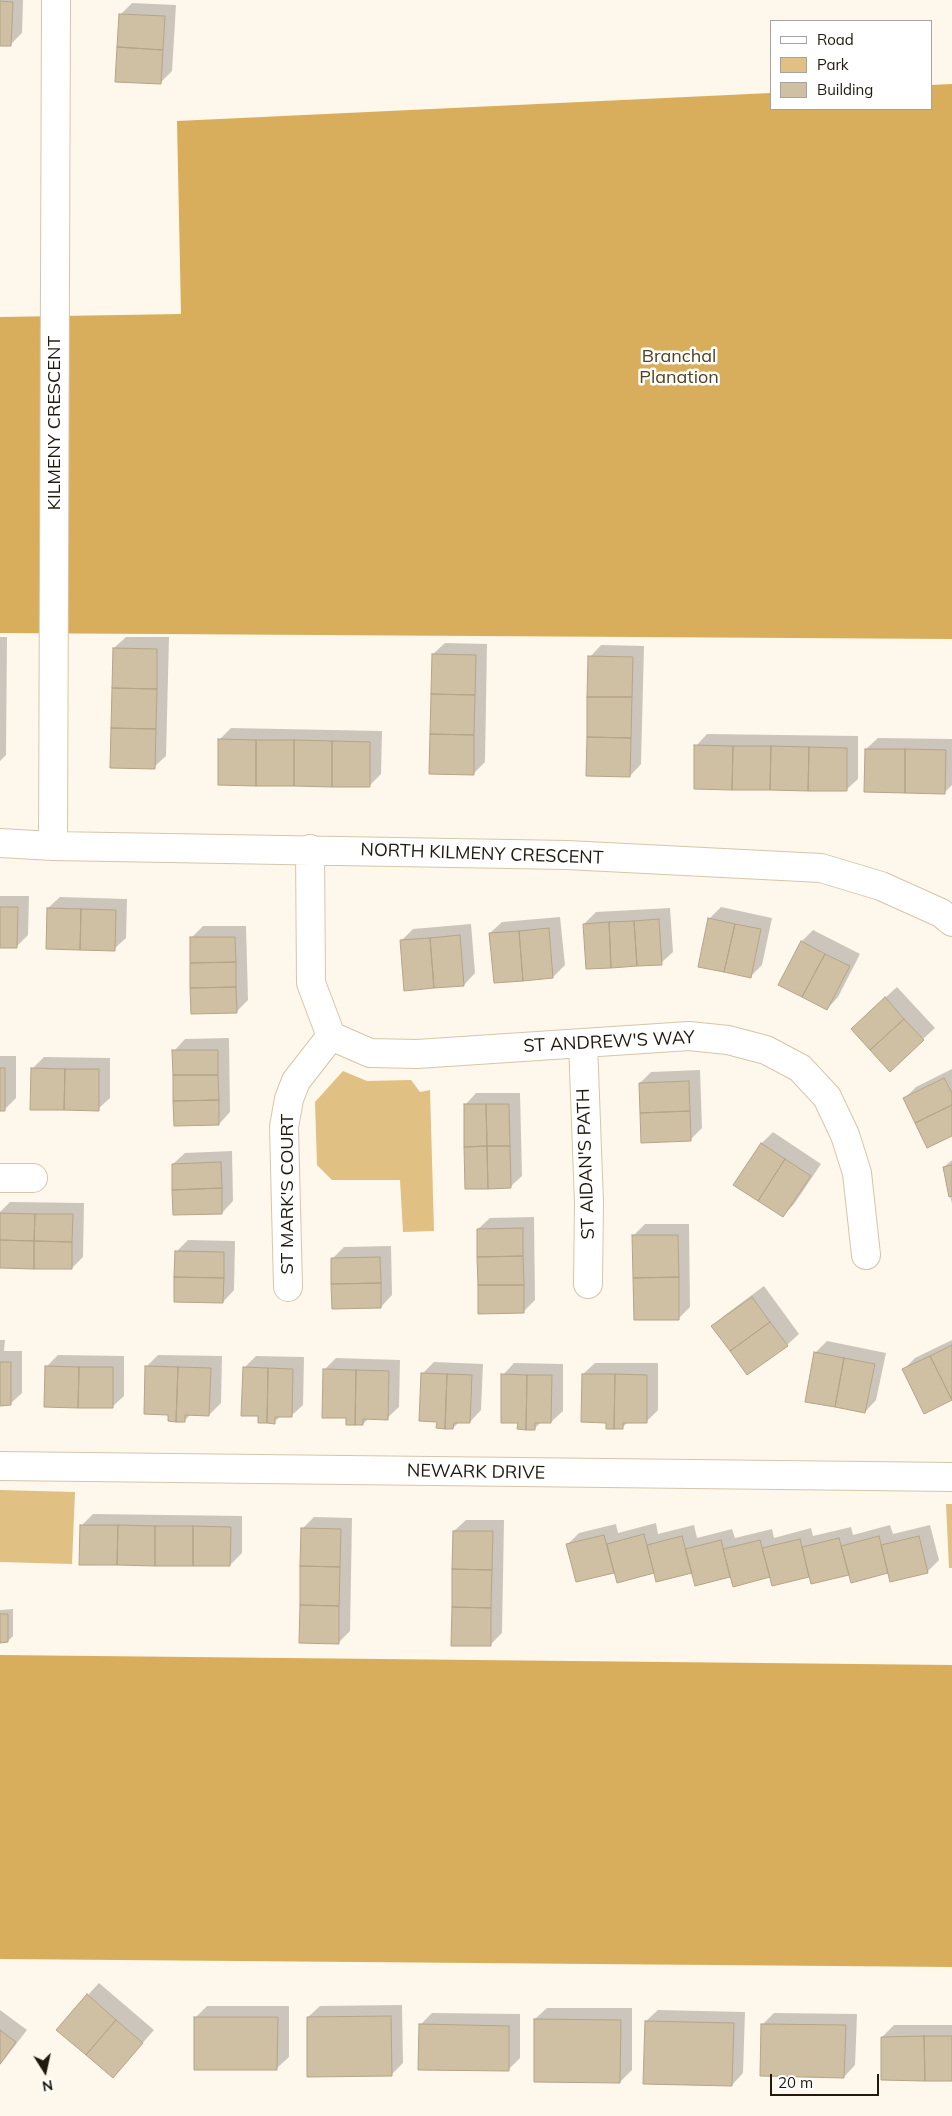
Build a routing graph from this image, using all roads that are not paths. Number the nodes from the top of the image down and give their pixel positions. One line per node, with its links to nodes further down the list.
1 (56, 0): 3 (street, KILMENY CRESCENT)
2 (0, 843): 3 (street, NORTH KILMENY CRESCENT)
3 (53, 846): 4 (street, NORTH KILMENY CRESCENT)
4 (310, 849): 5 (street, NORTH KILMENY CRESCENT); 6 (street)
5 (952, 922)
6 (331, 1036): 7 (street, ST ANDREW'S WAY); 12 (street, ST MARK'S COURT)
7 (583, 1043): 10 (street, ST ANDREW'S WAY); 11 (street, ST AIDAN'S PATH)
8 (0, 1178): 9 (street)
9 (33, 1178)
10 (866, 1254)
11 (588, 1284)
12 (288, 1287)
13 (0, 1466): 14 (street, NEWARK DRIVE)
14 (952, 1477)

